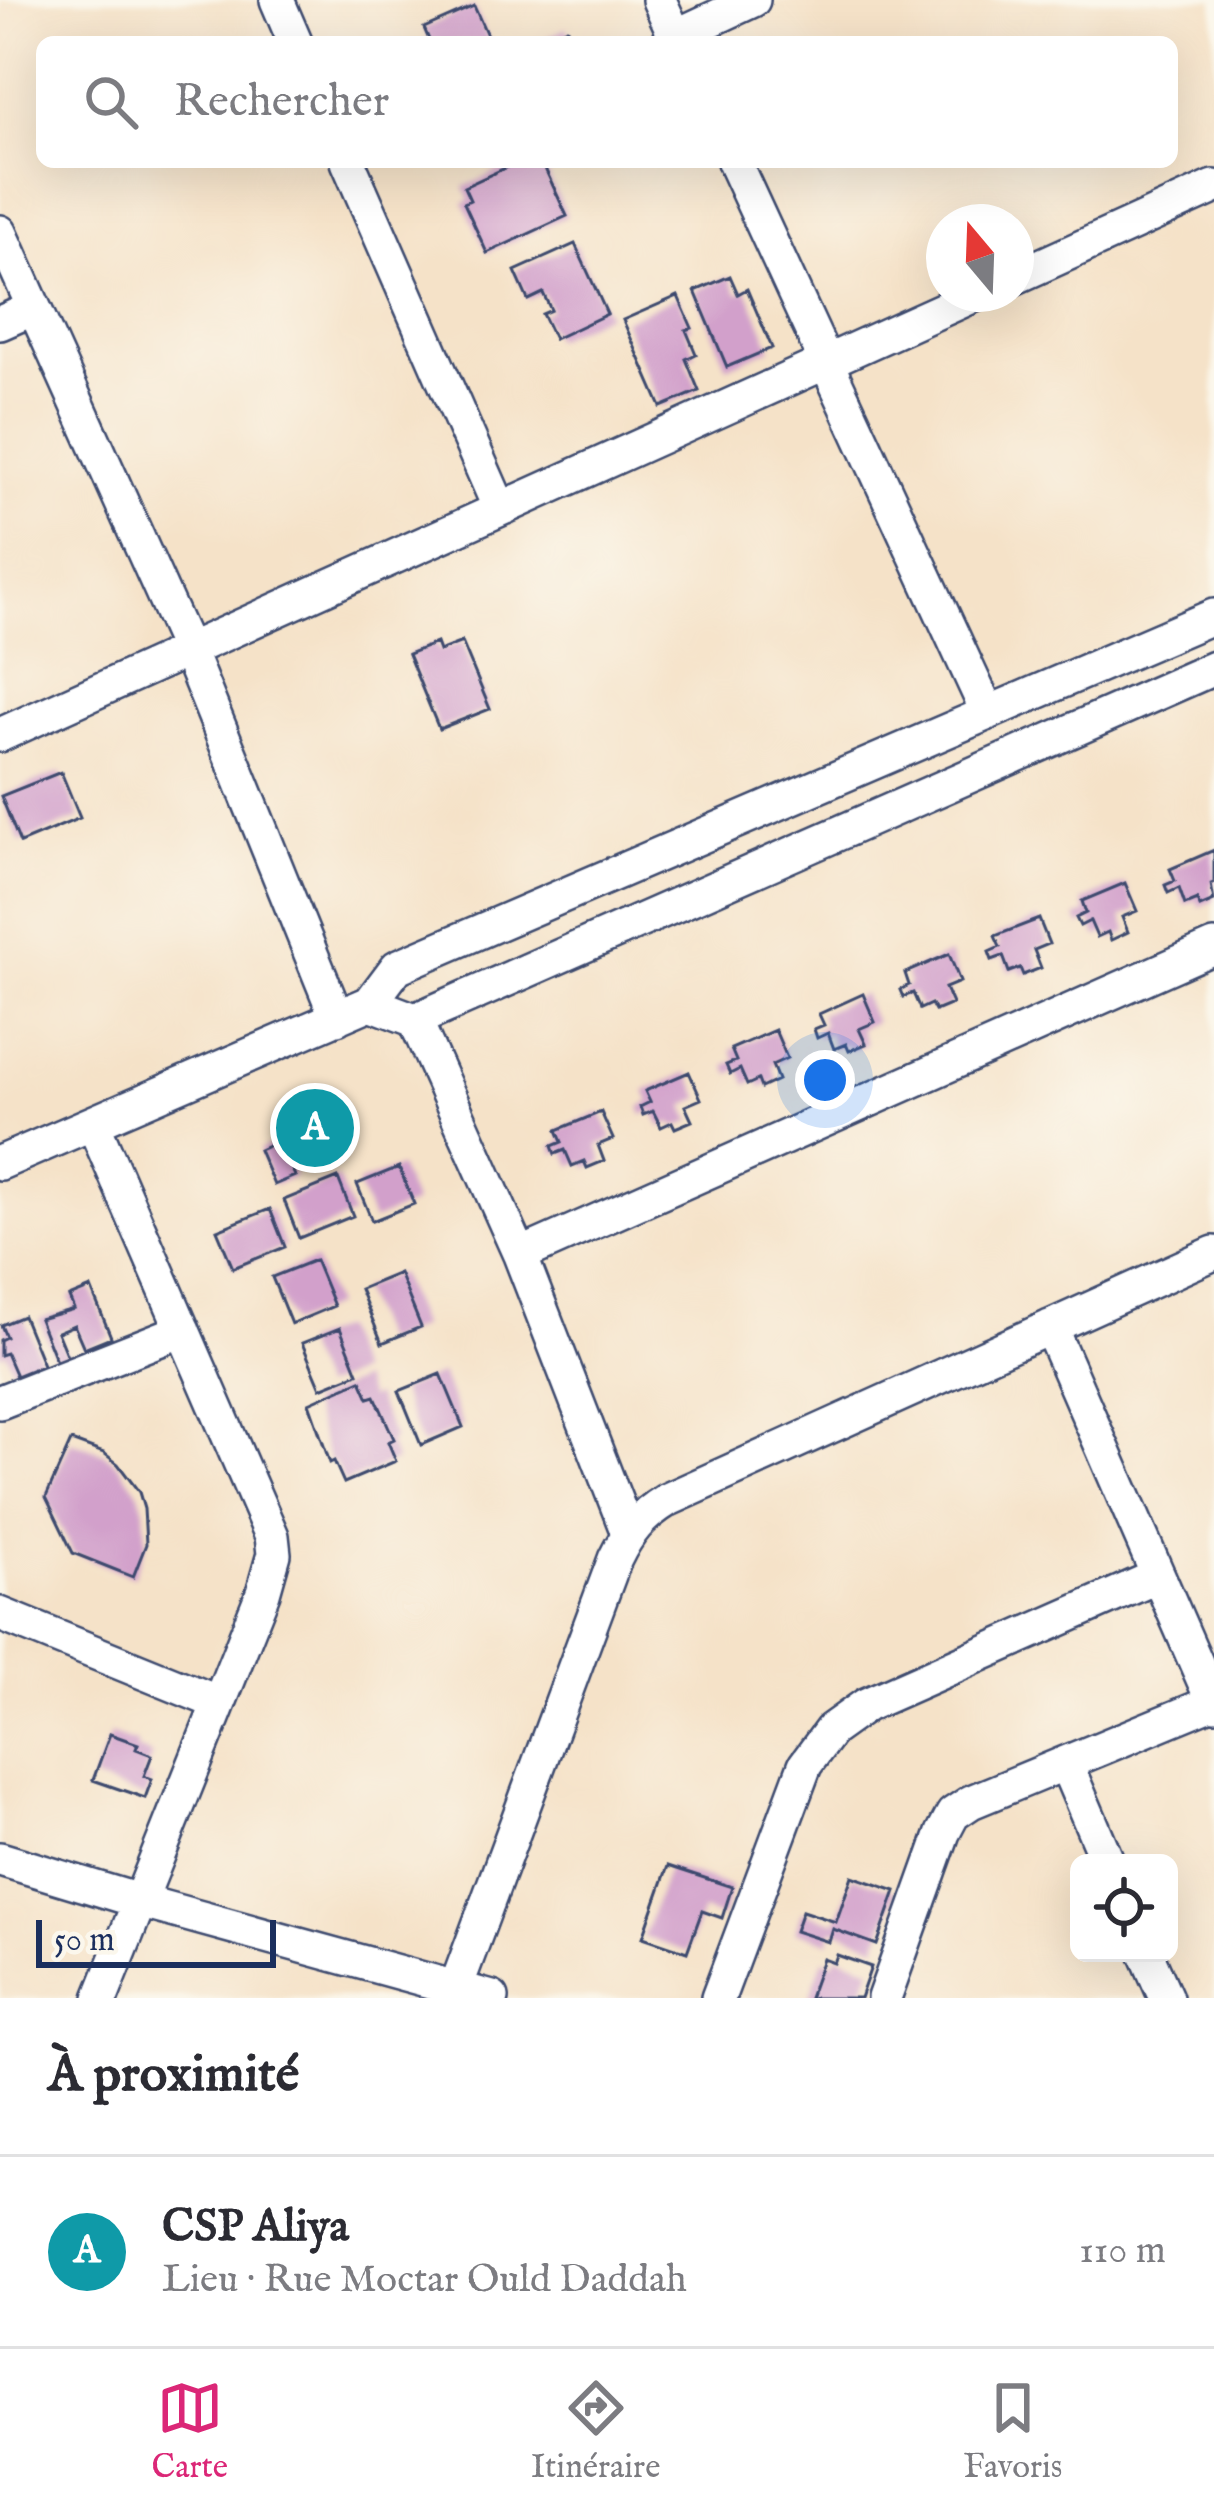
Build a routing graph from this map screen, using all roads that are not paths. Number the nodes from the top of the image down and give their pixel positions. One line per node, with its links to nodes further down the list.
1 (277, 0): 4 (street)
2 (659, 0): 5 (street)
3 (754, 0): 6 (street)
4 (292, 36)
5 (676, 36)
6 (683, 36)
7 (351, 168): 16 (street)
8 (737, 168): 15 (street)
9 (1214, 187): 11 (street)
10 (0, 232): 12 (street)
11 (1034, 269)
12 (34, 308): 14 (street); 18 (street)
13 (937, 312): 15 (street)
14 (0, 323)
15 (826, 362): 16 (street); 20 (street)
16 (500, 509): 18 (street)
17 (1214, 616): 20 (street)
18 (188, 650): 21 (street); 24 (street)
19 (1214, 668): 25 (street)
20 (988, 713): 23 (street)
21 (0, 735)
22 (1214, 947): 29 (street)
23 (370, 1003): 24 (street); 25 (street)
24 (338, 1018): 26 (street)
25 (415, 1020): 29 (street)
26 (93, 1123): 27 (street); 31 (street)
27 (0, 1163)
28 (1214, 1253): 30 (street)
29 (520, 1256): 33 (street)
30 (1050, 1327): 33 (street); 34 (street)
31 (183, 1330): 32 (street); 36 (street)
32 (0, 1402)
33 (628, 1533): 43 (street)
34 (1158, 1576): 37 (street); 46 (street)
35 (0, 1614): 36 (street)
36 (219, 1703): 41 (street)
37 (1214, 1703): 38 (street)
38 (1066, 1764): 39 (street); 47 (street)
39 (1104, 1854)
40 (0, 1859): 41 (street)
41 (139, 1901): 43 (street); 44 (street)
42 (1150, 1962): 48 (street)
43 (454, 1992): 45 (street)
44 (101, 1998)
45 (492, 1998)
46 (718, 1998)
47 (884, 1998)
48 (1166, 1998)

